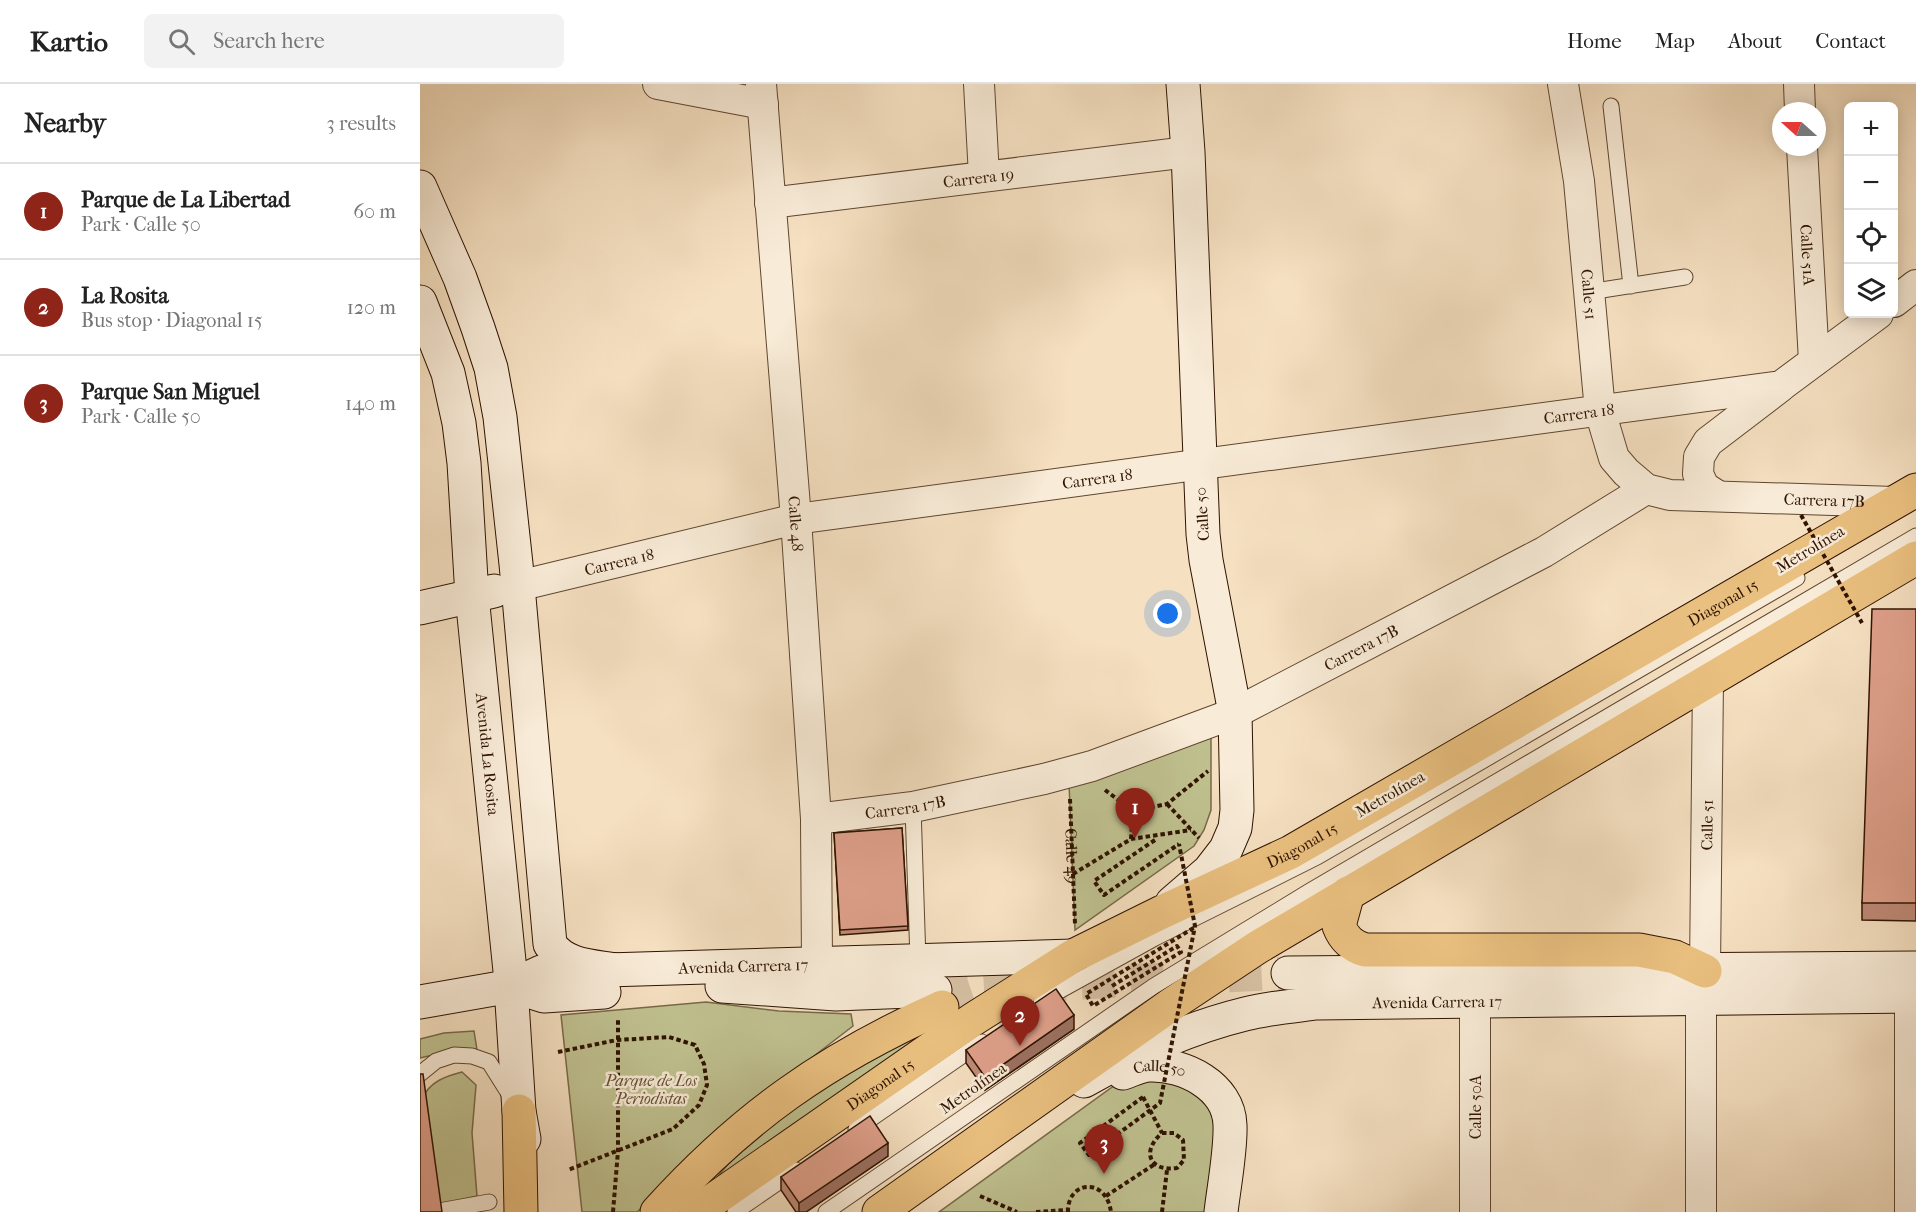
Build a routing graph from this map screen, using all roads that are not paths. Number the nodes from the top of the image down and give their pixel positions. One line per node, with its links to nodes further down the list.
1 (658, 84): 6 (street)
2 (979, 84): 11 (street)
3 (1183, 84): 9 (main road, Calle 50)
4 (1563, 84): 17 (street, Calle 51)
5 (1798, 84): 7 (street)
6 (762, 94): 13 (street, Calle 48)
7 (1799, 102)
8 (1611, 105): 16 (lane)
9 (1188, 152): 11 (street, Carrera 19); 24 (main road, Calle 50)
10 (1803, 156): 21 (street, Calle 51A)
11 (984, 176): 13 (street, Carrera 19)
12 (420, 187): 32 (main road)
13 (770, 203): 28 (street, Calle 48)
14 (1685, 277): 16 (lane)
15 (1916, 285): 18 (street)
16 (1630, 286): 17 (lane)
17 (1589, 292): 23 (street, Calle 51)
18 (1898, 298)
19 (420, 302): 33 (main road, Avenida La Rosita)
20 (1873, 318): 21 (street, Carrera 18)
21 (1815, 362): 22 (street, Carrera 18)
22 (1781, 386): 23 (street, Carrera 18); 26 (street, Carrera 18)
23 (1600, 411): 24 (street, Carrera 18); 25 (street, Calle 51)
24 (1199, 465): 28 (street, Carrera 18); 36 (main road, Calle 50)
25 (1646, 489): 26 (street, Carrera 17B); 36 (street, Carrera 17B)
26 (1718, 496): 27 (street, Carrera 17B)
27 (1906, 496): 40 (main road, Diagonal 15)
28 (796, 519): 32 (street, Carrera 18); 38 (street, Calle 48)
29 (1916, 536): 65 (lane, Metrolínea)
30 (1916, 558): 35 (main road)
31 (1807, 572): 51 (lane, Metrolínea)
32 (518, 586): 33 (main road, Carrera 18); 44 (main road)
33 (472, 596): 34 (main road, Carrera 18); 47 (main road, Avenida La Rosita)
34 (420, 608)
35 (1708, 679): 39 (main road); 46 (street, Calle 51)
36 (1235, 713): 37 (street, Carrera 17B); 40 (main road, Calle 50)
37 (913, 807): 38 (street, Carrera 17B); 42 (lane)
38 (816, 819): 43 (street, Calle 48)
39 (1348, 893): 46 (main road); 55 (main road)
40 (1162, 912): 41 (main road, Diagonal 15)
41 (1074, 943): 42 (main road, Avenida Carrera 17); 63 (main road, Diagonal 15)
42 (918, 961): 43 (main road, Avenida Carrera 17)
43 (817, 964): 44 (main road, Avenida Carrera 17)
44 (616, 970): 47 (main road, Avenida Carrera 17)
45 (1288, 973): 46 (main road, Avenida Carrera 17)
46 (1703, 985): 48 (main road, Avenida Carrera 17); 49 (main road, Avenida Carrera 17); 69 (street, Calle 51)
47 (512, 986): 50 (main road, Avenida Carrera 17); 54 (main road, Avenida La Rosita); 62 (main road)
48 (1914, 987): 70 (street)
49 (1475, 1001): 55 (main road, Avenida Carrera 17); 68 (street, Calle 50A)
50 (420, 1002)
51 (1033, 1007)
52 (994, 1034): 56 (lane, Metrolínea)
53 (420, 1074): 54 (lane)
54 (519, 1111): 60 (main road); 61 (main road, Avenida La Rosita)
55 (986, 1137): 66 (main road); 67 (main road, Calle 50)
56 (840, 1139)
57 (812, 1159): 64 (lane)
58 (489, 1203): 59 (lane)
59 (439, 1211)
60 (521, 1212)
61 (536, 1212)
62 (657, 1212)
63 (696, 1212)
64 (735, 1212)
65 (826, 1212)
66 (879, 1212)
67 (1221, 1212)
68 (1475, 1212)
69 (1701, 1212)
70 (1910, 1212)

